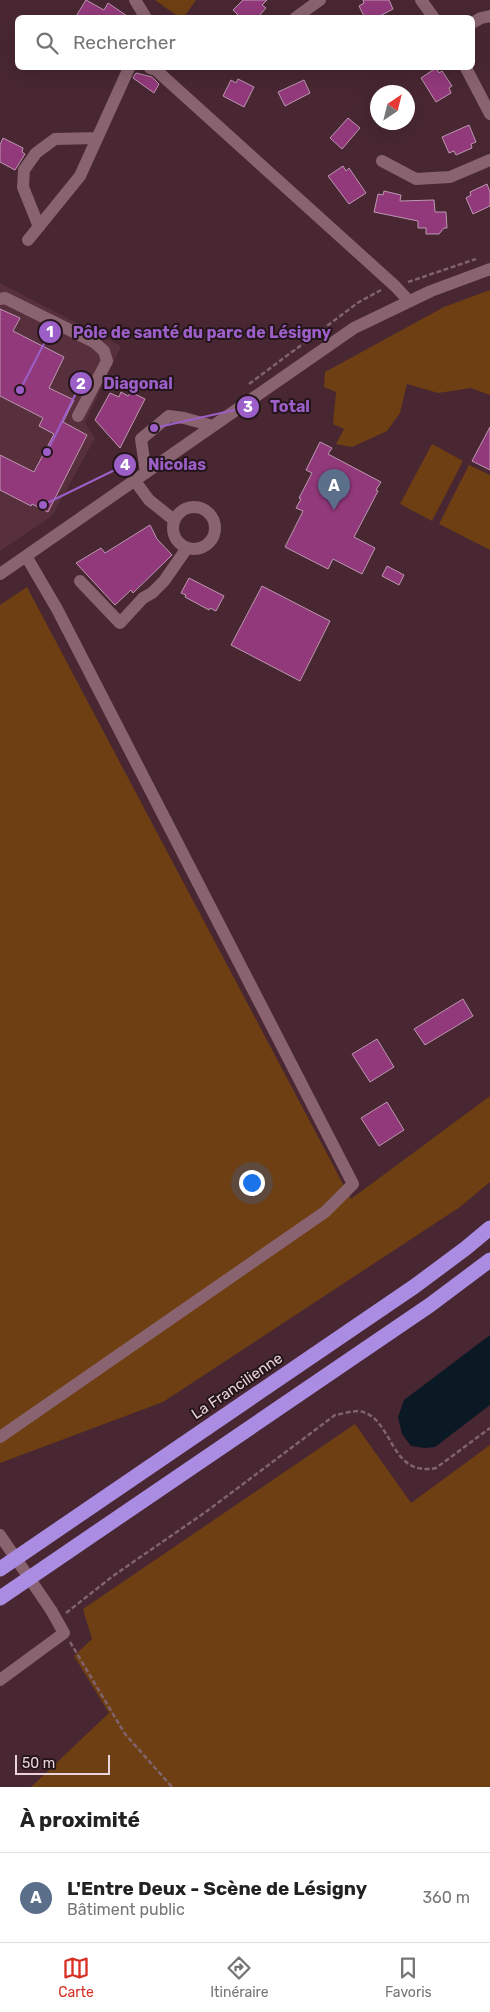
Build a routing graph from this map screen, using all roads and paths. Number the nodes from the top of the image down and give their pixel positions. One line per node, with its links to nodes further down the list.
1 (135, 0): 4 (street)
2 (320, 0): 5 (street)
3 (421, 0): 6 (street)
4 (144, 15)
5 (299, 15)
6 (432, 15)
7 (490, 16): 8 (street)
8 (475, 21)
9 (128, 70): 13 (street)
10 (156, 70): 20 (street)
11 (467, 70): 12 (street)
12 (490, 114)
13 (97, 138): 16 (street); 16 (street)
14 (490, 160): 15 (street)
15 (382, 162)
16 (39, 227): 17 (street)
17 (28, 240)
18 (490, 269): 20 (street)
19 (0, 299): 21 (street)
20 (409, 301): 22 (street)
21 (78, 416)
22 (213, 426): 23 (street); 23 (street)
23 (146, 473): 24 (street)
24 (135, 481): 25 (street); 27 (street)
25 (174, 520): 26 (street); 26 (street)
26 (187, 548): 29 (street)
27 (26, 556): 28 (street); 33 (street)
28 (0, 574)
29 (80, 581)
30 (490, 1228): 35 (highway, La Francilienne)
31 (490, 1260): 36 (highway)
32 (490, 1428): 37 (path)
33 (0, 1437)
34 (0, 1535): 37 (street)
35 (0, 1569)
36 (0, 1598)
37 (54, 1615): 38 (street)
38 (64, 1632): 39 (street); 40 (path)
39 (0, 1680)
40 (172, 1787)

